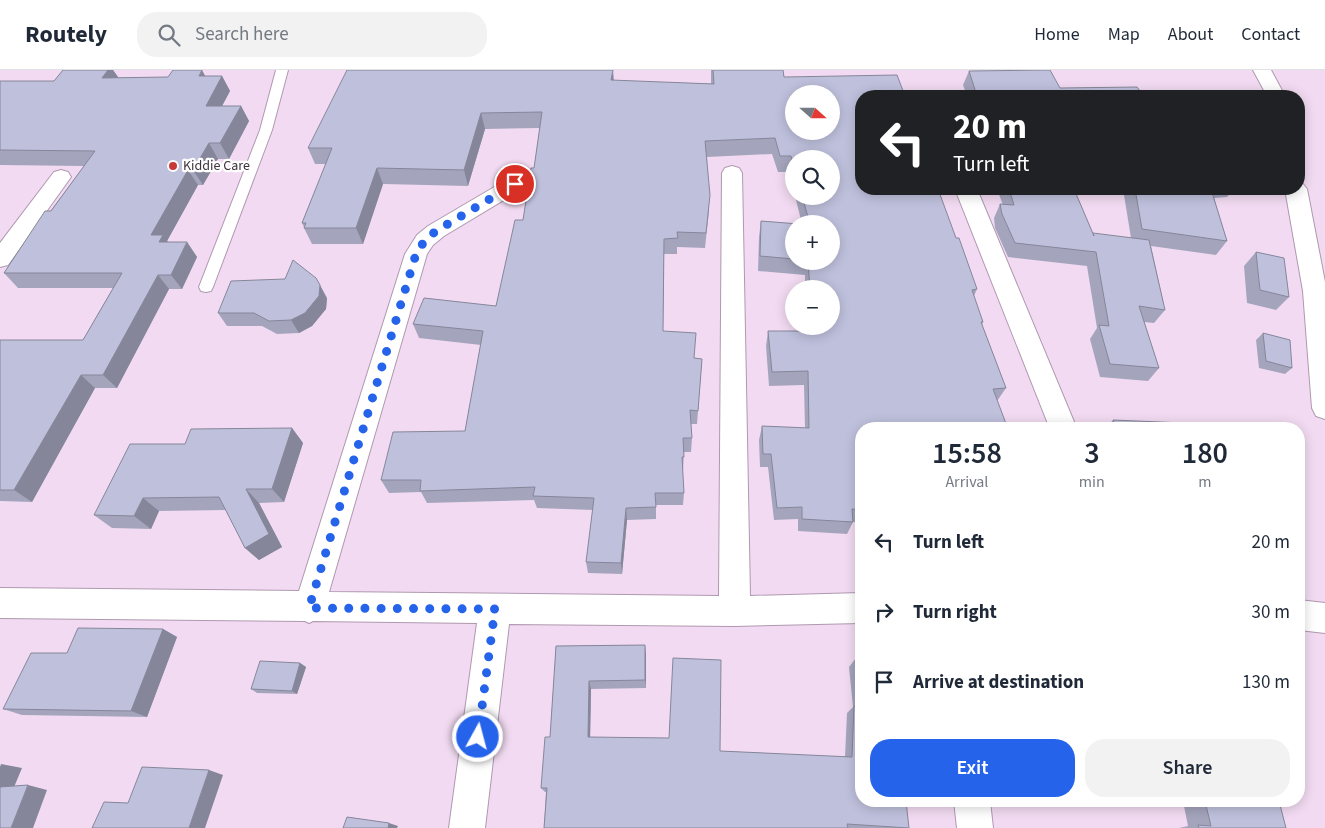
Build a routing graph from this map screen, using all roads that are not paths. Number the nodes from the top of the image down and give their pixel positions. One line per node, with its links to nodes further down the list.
1 (282, 70): 11 (lane)
2 (1262, 70): 3 (street)
3 (1273, 90)
4 (732, 173): 19 (street)
5 (61, 177): 10 (street)
6 (515, 184): 16 (street)
7 (968, 195): 14 (street)
8 (1299, 195): 9 (street)
9 (1314, 226): 12 (street)
10 (0, 260)
11 (206, 287)
12 (1323, 359): 13 (street)
13 (1325, 408)
14 (1061, 422)
15 (2, 607): 16 (street)
16 (309, 608): 18 (street)
17 (855, 608): 19 (street)
18 (495, 609): 19 (street); 23 (street)
19 (735, 611)
20 (1305, 616): 21 (street)
21 (1325, 618)
22 (973, 807): 24 (street)
23 (467, 828)
24 (975, 828)

